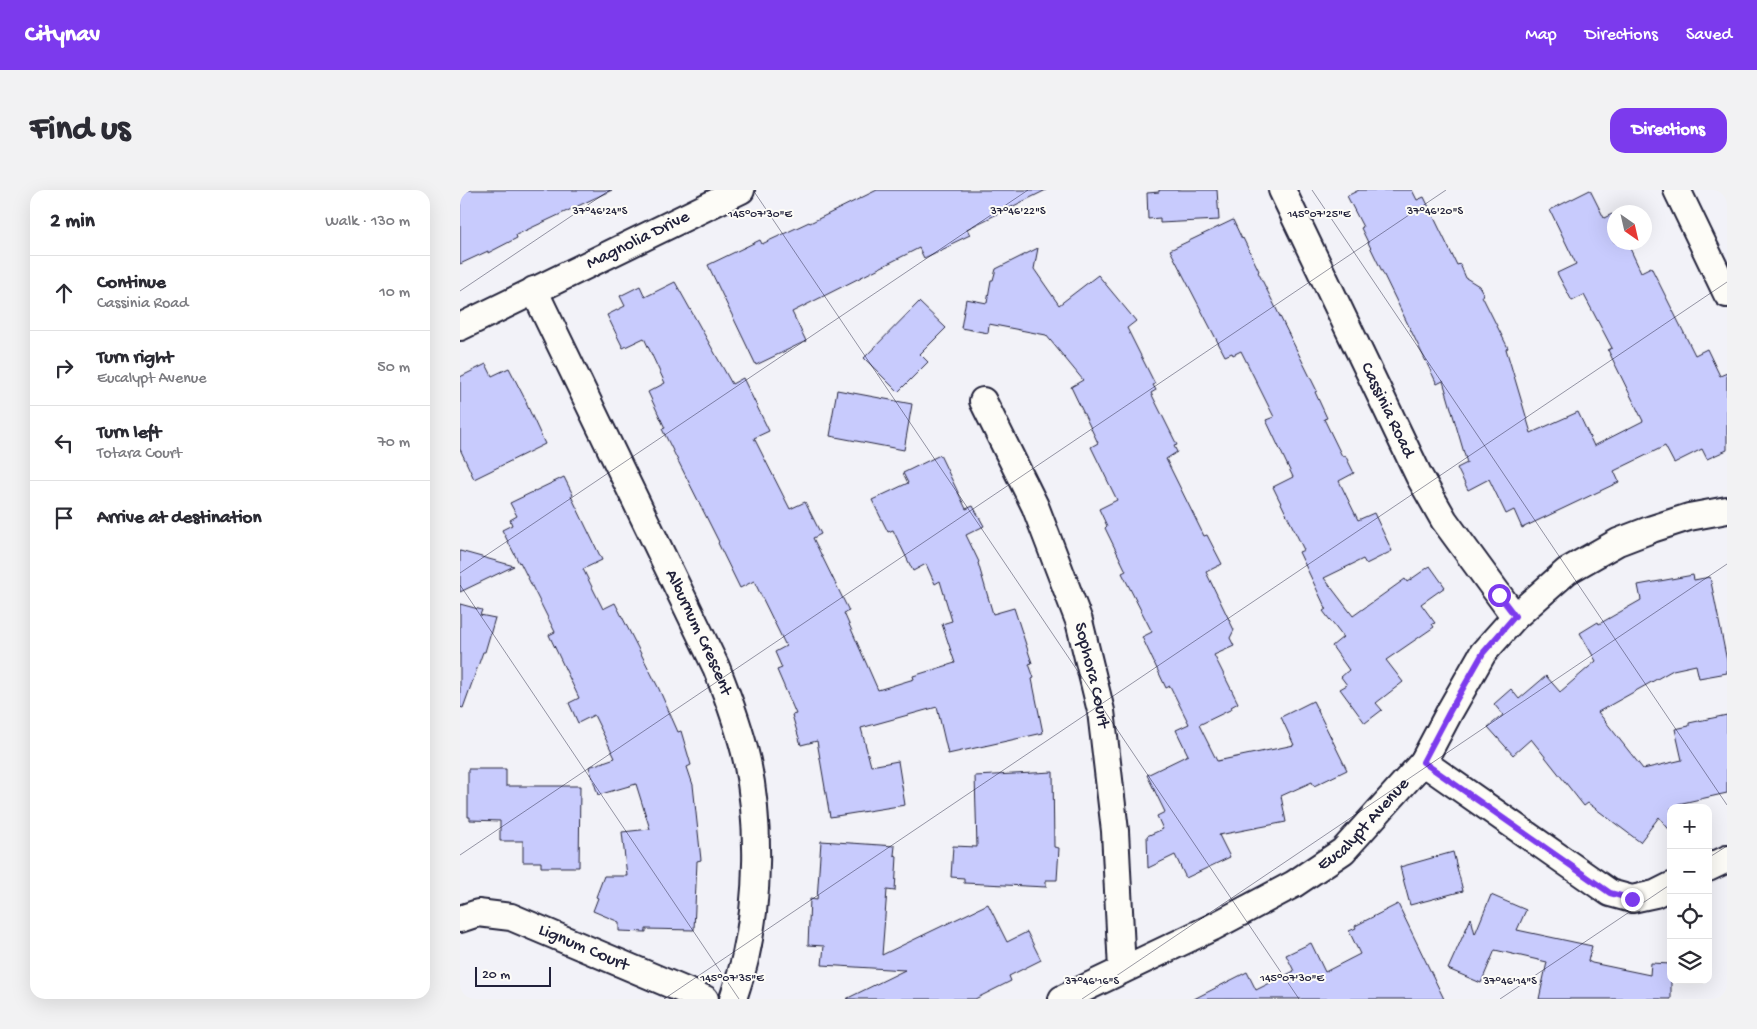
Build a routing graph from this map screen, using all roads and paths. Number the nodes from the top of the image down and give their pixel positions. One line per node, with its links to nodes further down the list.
1 (741, 190): 4 (street, Magnolia Drive)
2 (1282, 190): 9 (street, Cassinia Road)
3 (1677, 190): 5 (street)
4 (534, 290): 6 (street, Magnolia Drive); 17 (street, Alburnum Crescent)
5 (1727, 294)
6 (460, 327)
7 (983, 401): 15 (street, Sophora Court)
8 (1727, 510): 9 (street, Eucalypt Avenue)
9 (1515, 616): 10 (street, Eucalypt Avenue)
10 (1423, 762): 13 (street); 15 (street, Eucalypt Avenue)
11 (1727, 859): 12 (street)
12 (1712, 866)
13 (1667, 888)
14 (460, 919): 16 (street, Lignum Court)
15 (1122, 970): 18 (street, Eucalypt Avenue)
16 (704, 999)
17 (733, 999)
18 (1062, 999)

